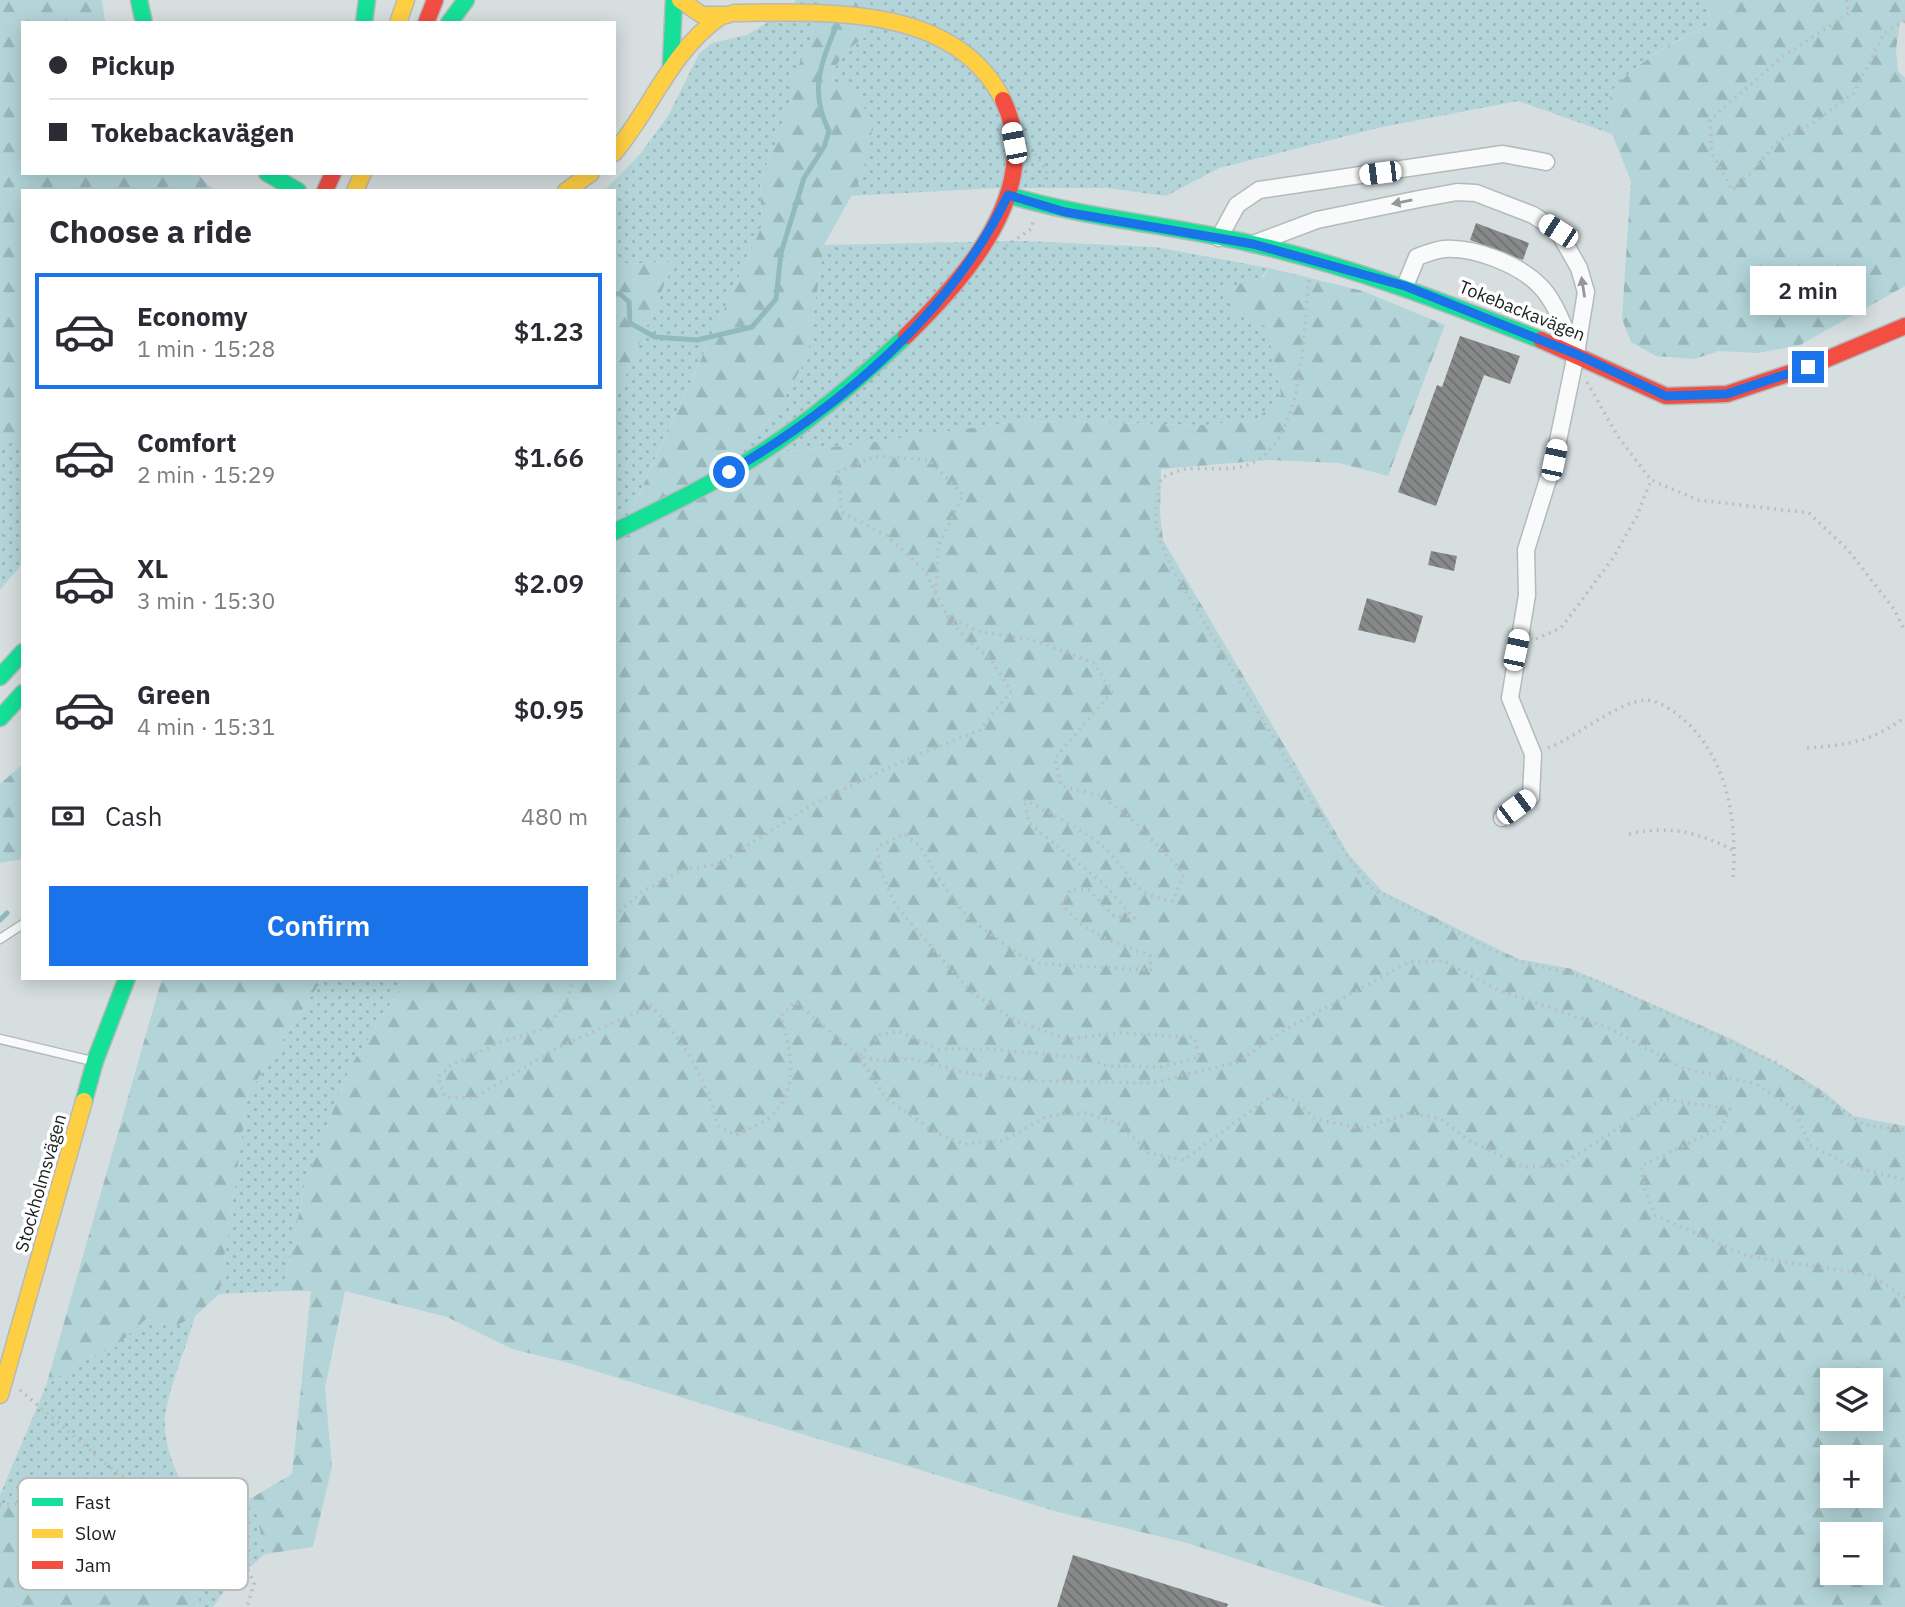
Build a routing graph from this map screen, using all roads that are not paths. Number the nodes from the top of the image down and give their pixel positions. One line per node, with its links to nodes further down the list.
1 (139, 0): 12 (main road)
2 (367, 0): 13 (main road)
3 (406, 0): 14 (main road)
4 (435, 0): 15 (main road)
5 (466, 0): 16 (main road)
6 (674, 0): 17 (main road)
7 (680, 0): 11 (main road)
8 (748, 0): 11 (main road)
9 (786, 0): 10 (main road)
10 (804, 11): 11 (main road); 24 (main road)
11 (727, 15): 17 (main road)
12 (144, 21)
13 (364, 21)
14 (399, 21)
15 (427, 21)
16 (450, 21)
17 (671, 64): 18 (main road)
18 (616, 151)
19 (1546, 162): 25 (street)
20 (270, 175): 22 (main road)
21 (588, 175): 23 (main road)
22 (295, 189)
23 (569, 189)
24 (1008, 195): 25 (main road, Tokebackavägen); 30 (main road)
25 (1219, 238): 26 (main road, Tokebackavägen)
26 (1253, 244): 27 (main road, Tokebackavägen); 29 (street, one-way to 26)
27 (1405, 286): 29 (main road, Tokebackavägen); 29 (street)
28 (1905, 326): 29 (main road, Tokebackavägen)
29 (1576, 354): 35 (street)
30 (616, 531)
31 (21, 654): 32 (main road)
32 (0, 677)
33 (21, 694): 34 (main road)
34 (0, 718)
35 (1502, 818)
36 (21, 925): 37 (lane)
37 (0, 939)
38 (126, 980): 40 (main road, Stockholmsvägen)
39 (0, 1039): 40 (lane)
40 (95, 1061): 41 (main road, Stockholmsvägen)
41 (0, 1395)

